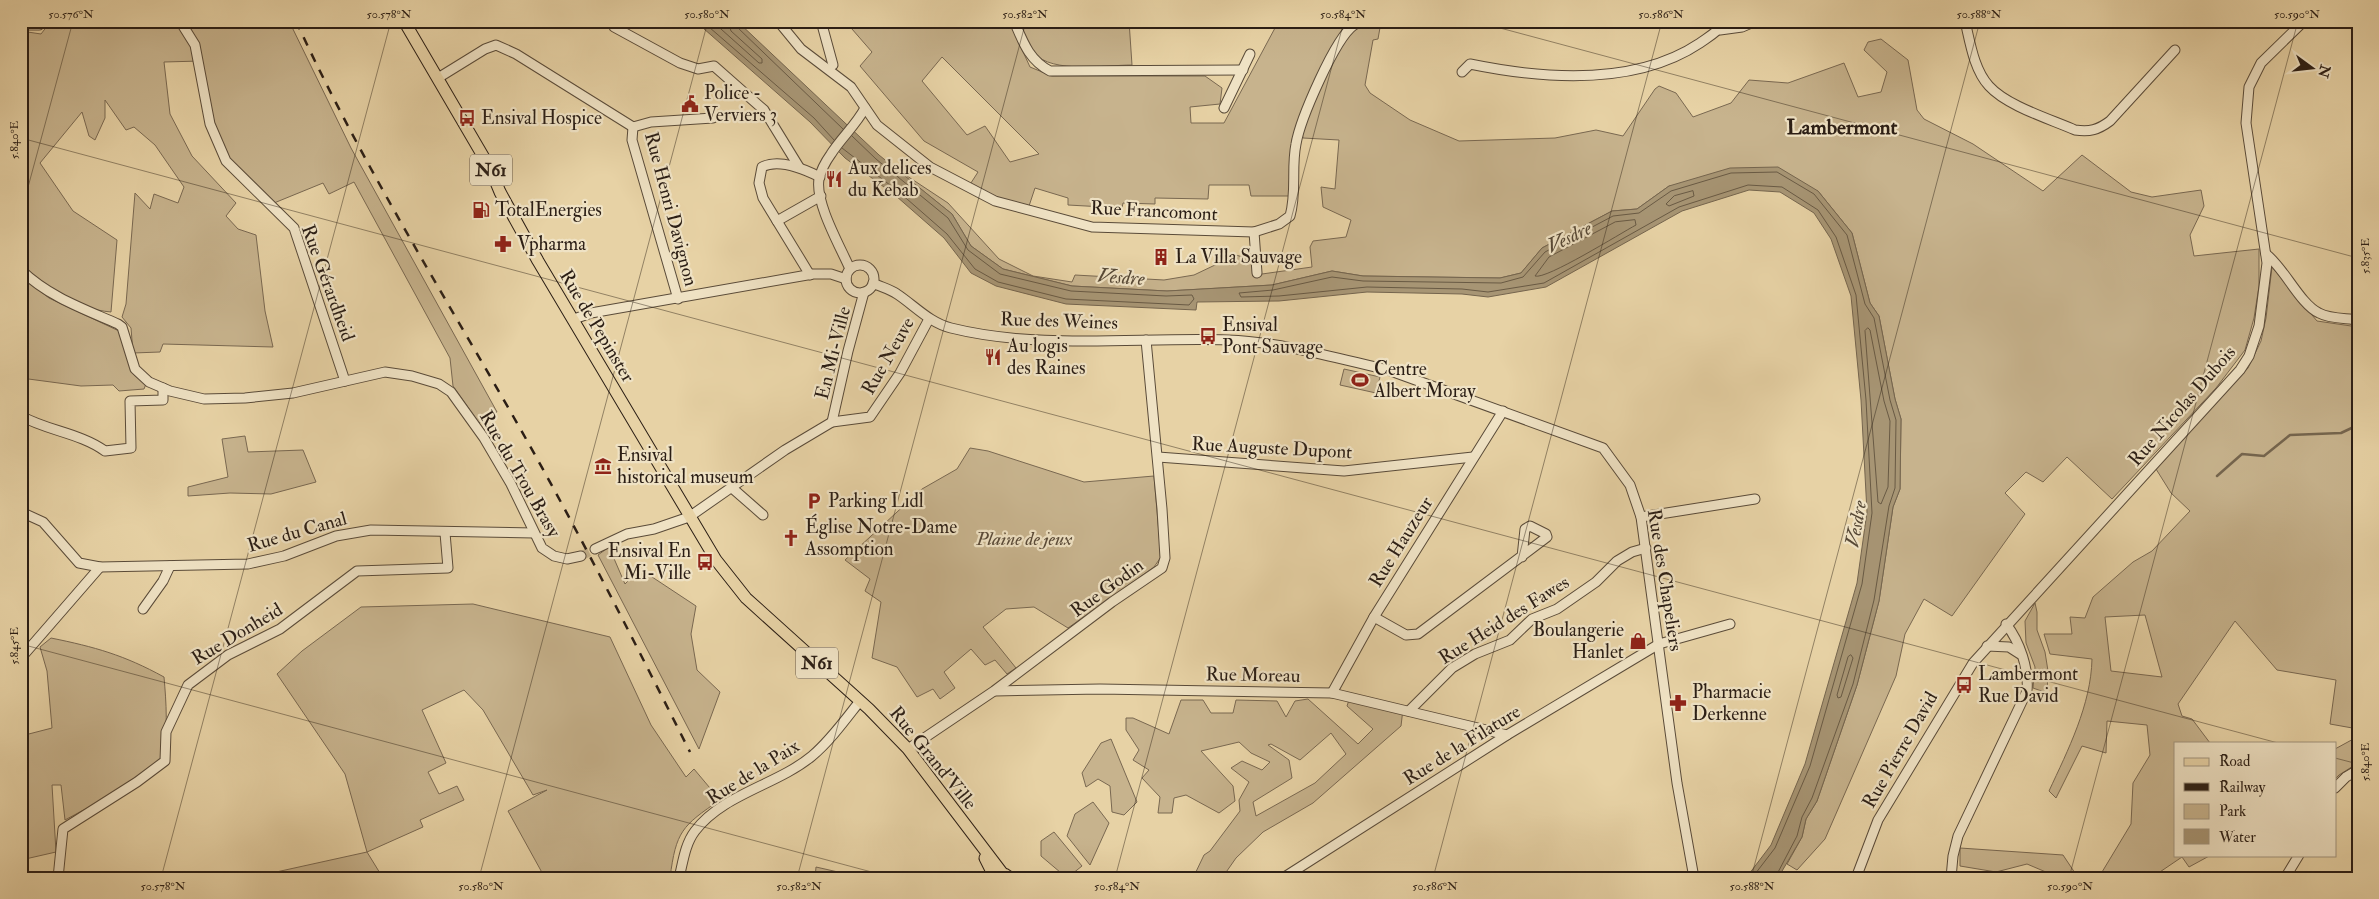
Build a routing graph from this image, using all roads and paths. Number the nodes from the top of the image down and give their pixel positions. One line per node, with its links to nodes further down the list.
1 (180, 21): 44 (street, Rue Gérardheid)
2 (404, 21): 20 (main road, Rue de Pepinster / N61)
3 (778, 21): 21 (street, Rue Francomont)
4 (821, 21): 17 (street)
5 (1014, 21): 18 (street)
6 (1372, 21): 29 (street, Rue Francomont)
7 (1726, 21): 14 (street)
8 (1756, 21): 14 (street)
9 (1965, 21): 15 (street)
10 (2304, 21): 30 (street, Rue Nicolas Dubois)
11 (39, 25): 12 (street)
12 (21, 26)
13 (614, 27): 25 (street)
14 (1720, 30): 19 (street)
15 (2175, 50)
16 (1250, 54): 18 (street)
17 (833, 65)
18 (1243, 70): 22 (street)
19 (1462, 72)
20 (438, 78): 24 (street); 39 (main road, Rue de Pepinster / N61)
21 (865, 108): 26 (street); 29 (street, Rue Francomont)
22 (1224, 108)
23 (713, 118): 24 (street)
24 (633, 127): 38 (street, Rue Henri Davignon)
25 (799, 167): 26 (street); 28 (street)
26 (820, 177): 27 (street)
27 (821, 196): 28 (street); 31 (street)
28 (777, 220): 34 (street)
29 (1254, 232): 33 (street)
30 (2266, 254): 41 (street); 67 (street, Rue Nicolas Dubois)
31 (850, 269): 35 (street); 36 (street)
32 (21, 270): 45 (street, Rue du Trou Brasy)
33 (1257, 273)
34 (810, 275): 35 (street); 38 (street)
35 (846, 279): 37 (street)
36 (873, 283): 37 (street); 40 (street, Rue des Weines)
37 (864, 292): 49 (street, En Mi-Ville)
38 (678, 299): 39 (street)
39 (574, 319): 56 (main road, Rue de Pepinster / N61)
40 (929, 319): 42 (street, Rue des Weines); 46 (street, Rue Neuve)
41 (2358, 320)
42 (1146, 340): 43 (street, Rue des Weines); 50 (street, Rue Godin)
43 (1285, 348): 47 (street, Rue des Chapeliers)
44 (345, 381): 45 (street, Rue du Trou Brasy); 59 (street, Rue du Trou Brasy)
45 (167, 390): 48 (street)
46 (876, 410): 49 (street, En Mi-Ville)
47 (1504, 411): 51 (street, Rue Hauzeur); 57 (street, Rue des Chapeliers)
48 (21, 416)
49 (832, 422): 52 (street, En Mi-Ville)
50 (1158, 457): 51 (street, Rue Auguste Dupont); 75 (street, Rue Godin)
51 (1474, 457): 68 (street, Rue Hauzeur)
52 (731, 487): 55 (street); 56 (street, En Mi-Ville)
53 (1755, 499): 57 (street)
54 (21, 512): 65 (street, Rue du Canal)
55 (763, 515)
56 (689, 517): 61 (street, En Mi-Ville); 77 (main road, Rue Grand'Ville / N61)
57 (1641, 517): 60 (street, Rue des Chapeliers)
58 (445, 533): 59 (street, Rue du Canal); 64 (street, Rue du Canal); 86 (street, Rue Donheid)
59 (534, 533): 62 (street, Rue du Trou Brasy)
60 (1646, 548): 71 (street, Rue des Chapeliers); 78 (street, Rue Heid des Fawes)
61 (595, 549)
62 (581, 556)
63 (1522, 557): 68 (street)
64 (170, 566): 65 (street, Rue du Canal); 66 (street)
65 (100, 567): 74 (street)
66 (142, 609)
67 (2019, 611): 70 (street, Rue Pierre David)
68 (1374, 617): 76 (street, Rue Hauzeur)
69 (1730, 624): 71 (street, Rue de la Filature)
70 (2006, 624): 72 (street, Rue Pierre David); 73 (street)
71 (1659, 644): 79 (street, Rue de la Filature); 89 (street, Rue des Chapeliers)
72 (1986, 646): 73 (street); 90 (street, Rue Pierre David)
73 (2020, 654): 91 (street)
74 (21, 658)
75 (994, 691): 76 (street, Rue Moreau); 80 (street, Rue Godin)
76 (1332, 693): 78 (street, Rue Moreau)
77 (860, 701): 80 (main road, Rue Grand'Ville / N61); 87 (street, Rue de la Paix)
78 (1409, 710): 79 (street, Rue Moreau)
79 (1507, 735): 85 (street, Rue de la Filature)
80 (908, 749): 83 (main road, Rue Grand'Ville / N61)
81 (2358, 770): 82 (street)
82 (2336, 787)
83 (966, 826): 88 (main road, Rue Grand'Ville / N61); 88 (main road, Rue Grand'Ville / N61)
84 (2298, 856): 92 (street)
85 (1284, 877)
86 (58, 878)
87 (679, 878)
88 (1002, 878)
89 (1694, 878)
90 (1856, 878)
91 (1952, 878)
92 (2285, 878)

